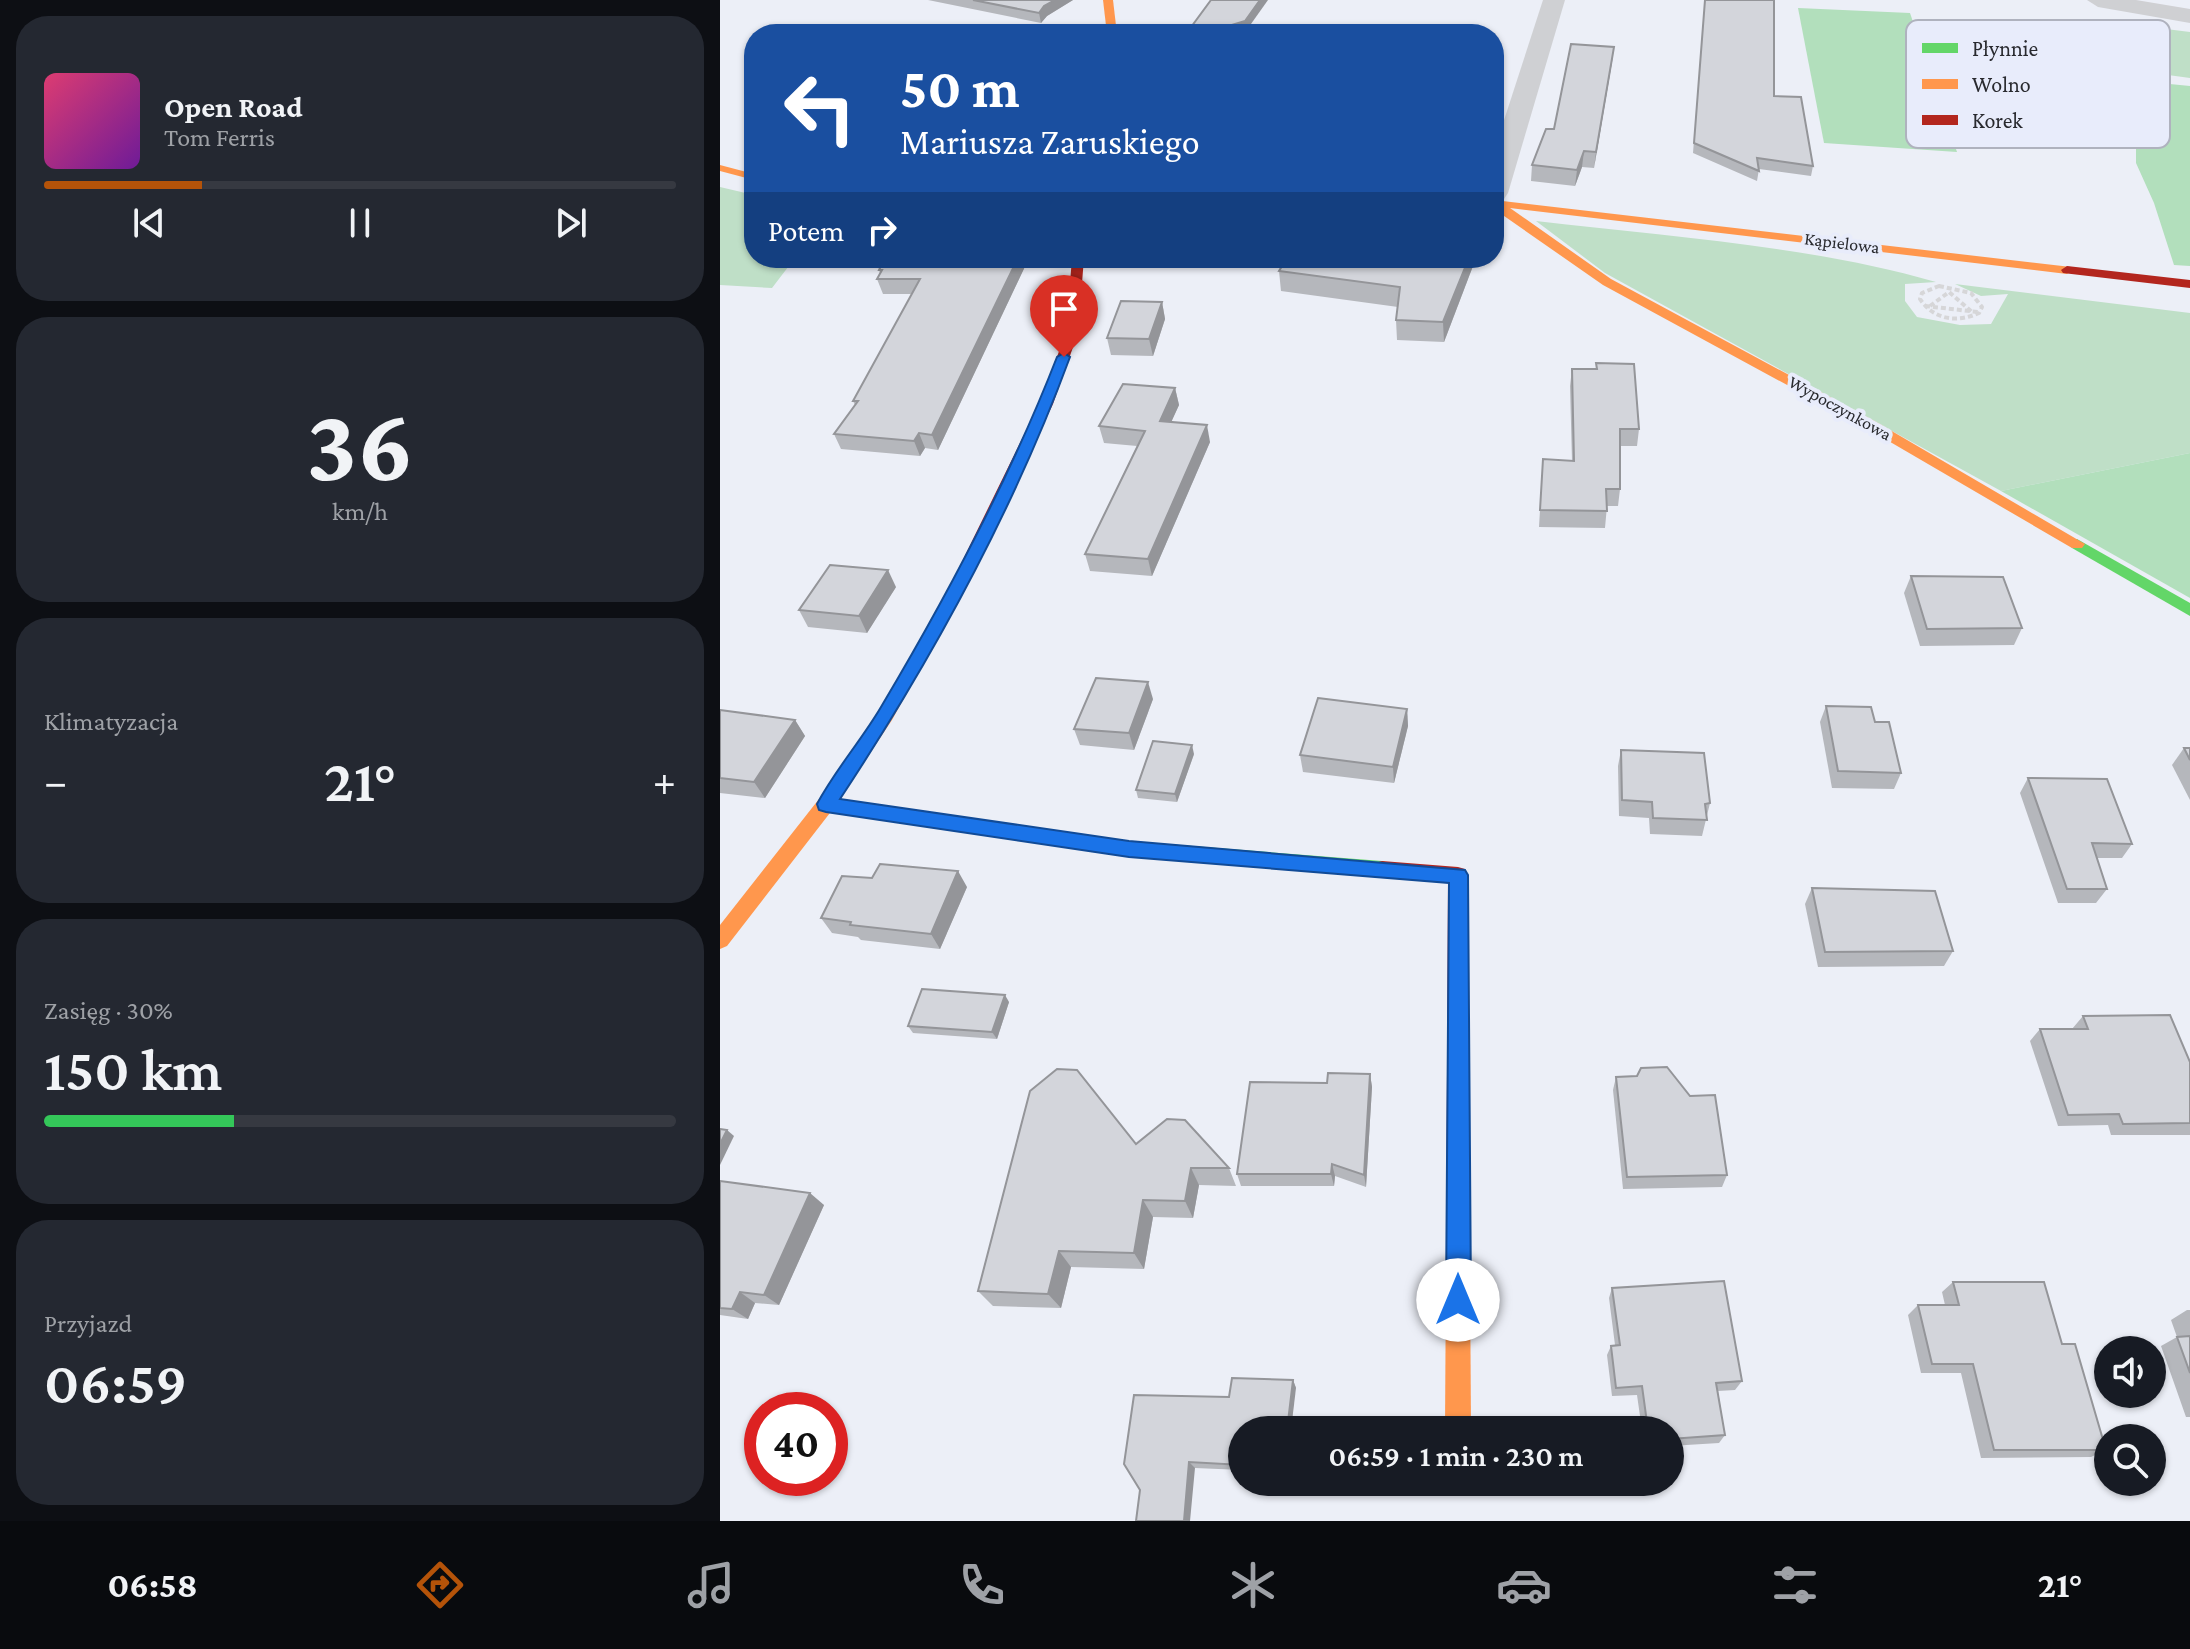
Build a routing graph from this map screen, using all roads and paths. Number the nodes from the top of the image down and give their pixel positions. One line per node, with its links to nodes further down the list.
1 (1108, 0): 5 (street)
2 (1554, 0): 6 (street)
3 (2098, 0): 4 (street)
4 (2190, 16)
5 (1111, 24)
6 (1504, 161)
7 (720, 168): 8 (street)
8 (744, 174)
9 (1504, 205): 12 (street, Kąpielowa)
10 (1504, 209): 16 (street, Wypoczynkowa)
11 (1077, 268): 17 (street)
12 (2190, 284)
13 (1927, 307): 14 (path); 14 (path); 15 (path); 15 (path)
14 (1972, 312): 15 (path)
15 (1979, 312)
16 (2190, 610)
17 (826, 804): 18 (street); 19 (street)
18 (720, 940)
19 (1458, 1416)

